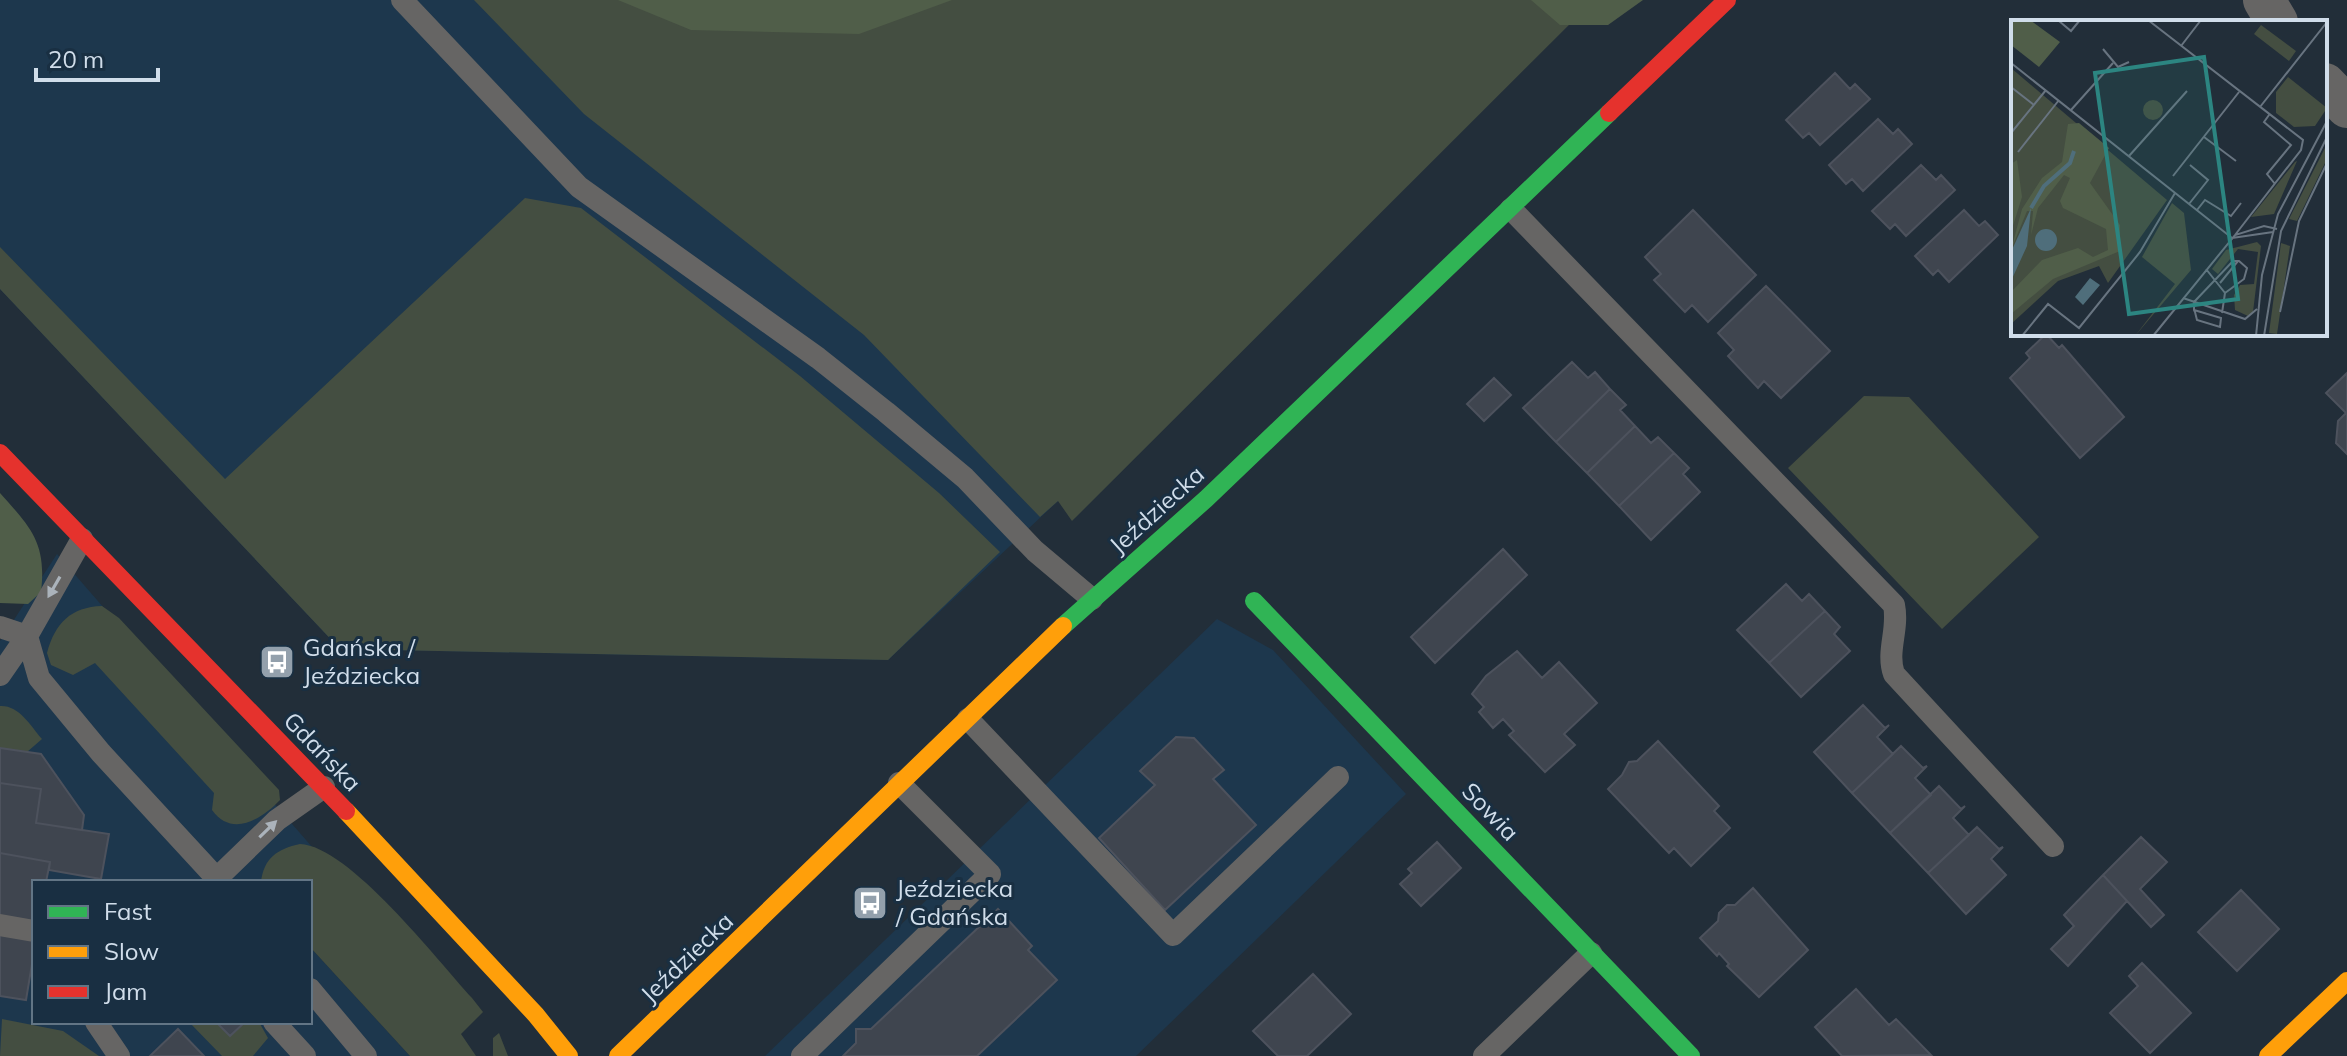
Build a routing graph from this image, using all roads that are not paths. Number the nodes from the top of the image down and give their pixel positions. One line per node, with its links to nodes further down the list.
1 (402, 0): 10 (lane)
2 (1727, 0): 7 (street, Jeździecka)
3 (2264, 0): 4 (street)
4 (2276, 20)
5 (2327, 86): 6 (street)
6 (2347, 107)
7 (1511, 209): 10 (street, Jeździecka); 19 (lane)
8 (0, 453): 9 (street, Gdańska)
9 (82, 539): 13 (lane, one-way to 13); 18 (street, Gdańska)
10 (1092, 599): 15 (street, Jeździecka)
11 (1254, 601): 24 (street, Sowia)
12 (0, 627): 13 (lane)
13 (27, 636): 14 (lane); 20 (lane)
14 (0, 675)
15 (968, 719): 16 (lane); 17 (street, Jeździecka)
16 (1338, 777)
17 (899, 783): 33 (street, Jeździecka); 34 (lane)
18 (324, 787): 21 (lane, one-way to 18); 32 (street, Gdańska)
19 (2053, 846)
20 (216, 880)
21 (218, 880)
22 (0, 925): 23 (lane)
23 (32, 931)
24 (1591, 953): 35 (lane); 36 (street, Sowia)
25 (2347, 981): 37 (street)
26 (312, 991): 31 (lane)
27 (97, 1024): 29 (lane)
28 (276, 1024): 30 (lane)
29 (119, 1056)
30 (305, 1056)
31 (366, 1056)
32 (569, 1056)
33 (618, 1056)
34 (802, 1056)
35 (1484, 1056)
36 (1691, 1056)
37 (2268, 1056)

